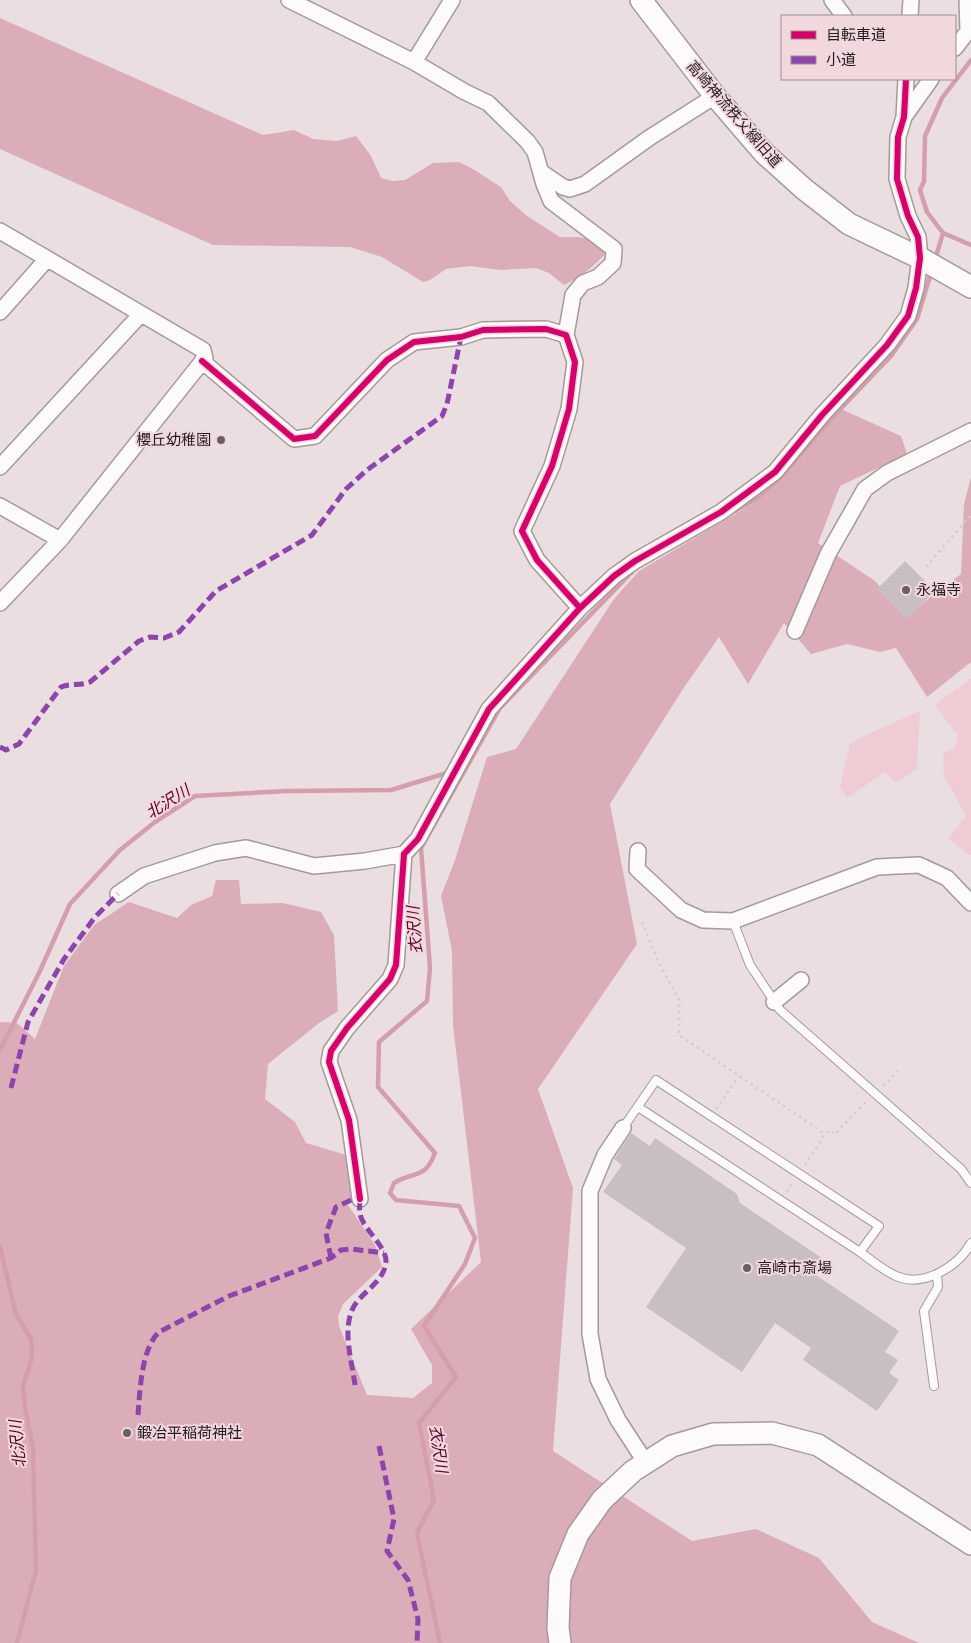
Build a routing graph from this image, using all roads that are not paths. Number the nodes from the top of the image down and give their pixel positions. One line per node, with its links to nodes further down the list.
1 (289, 0): 11 (street)
2 (452, 0): 11 (street)
3 (641, 0): 14 (street, 高崎神流秩父線旧道)
4 (832, 0): 7 (street)
5 (911, 0): 8 (street)
6 (967, 0): 9 (street)
7 (843, 15)
8 (910, 15)
9 (970, 31): 10 (street)
10 (956, 47)
11 (414, 62): 16 (street)
12 (906, 80): 15 (street)
13 (930, 80): 15 (street)
14 (715, 96): 16 (street); 18 (street, 高崎神流秩父線旧道)
15 (904, 117): 18 (street)
16 (541, 172): 23 (street)
17 (0, 231): 19 (street)
18 (920, 258): 20 (street, 高崎神流秩父線旧道); 30 (street)
19 (47, 259): 21 (street); 22 (street)
20 (971, 287)
21 (0, 312)
22 (141, 314): 24 (street); 26 (street)
23 (566, 336): 24 (street); 30 (street)
24 (202, 361): 28 (street)
25 (971, 432): 31 (street)
26 (0, 467)
27 (0, 506): 28 (street)
28 (60, 540): 29 (street)
29 (0, 603)
30 (580, 608): 33 (street)
31 (795, 631)
32 (638, 851): 36 (street)
33 (404, 854): 34 (street); 42 (street)
34 (118, 894)
35 (971, 903): 36 (street)
36 (733, 921): 38 (lane)
37 (801, 980): 38 (street)
38 (774, 1002): 41 (lane)
39 (638, 1107): 40 (lane); 44 (lane); 44 (lane)
40 (623, 1128): 47 (street)
41 (971, 1183)
42 (360, 1199)
43 (971, 1243): 45 (lane)
44 (860, 1252): 45 (lane)
45 (937, 1274): 46 (lane)
46 (934, 1386)
47 (646, 1463): 48 (street); 49 (street)
48 (971, 1544)
49 (560, 1643)

